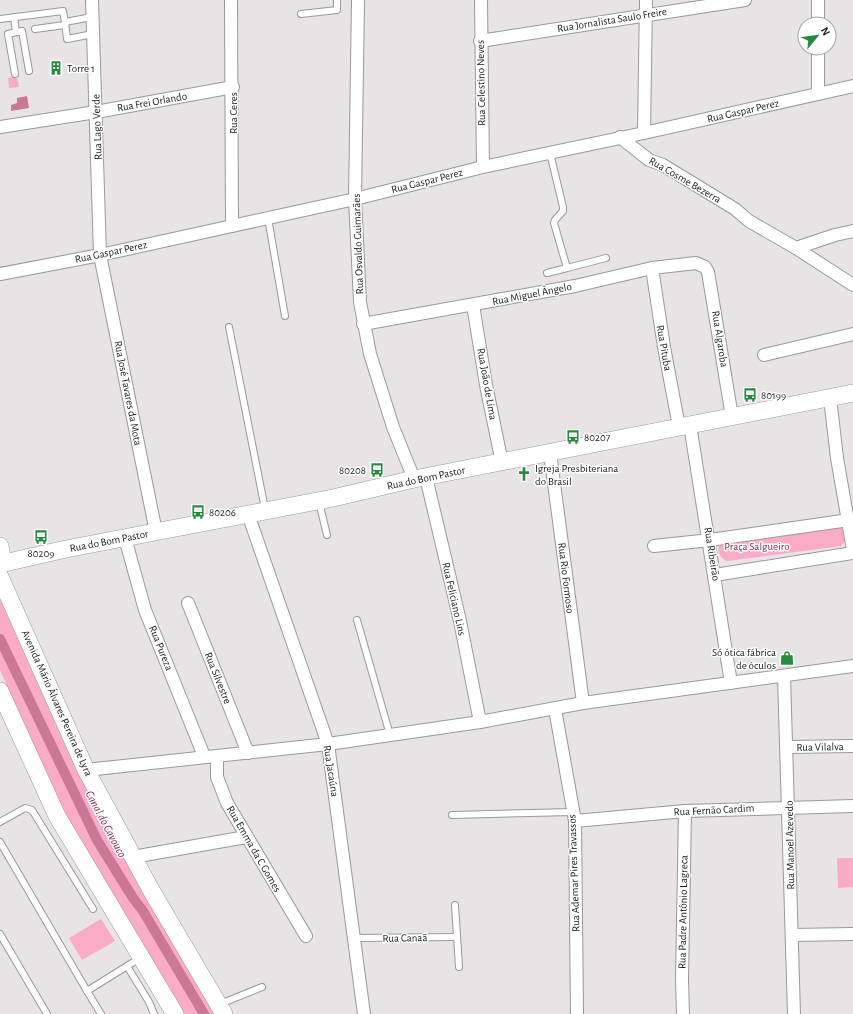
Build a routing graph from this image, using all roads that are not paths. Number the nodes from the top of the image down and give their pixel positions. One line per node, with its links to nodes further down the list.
1 (92, 0): 13 (street, Rua Lago Verde)
2 (231, 0): 23 (street, Rua Ceres)
3 (337, 0): 9 (lane)
4 (358, 0): 32 (street, Rua Osvaldo Guimarães)
5 (480, 0): 19 (street, Rua Celestino Neves)
6 (646, 0): 10 (street)
7 (744, 0): 10 (street, Rua Jornalista Saulo Freire)
8 (818, 0): 11 (street)
9 (301, 14)
10 (647, 14): 19 (street, Rua Jornalista Saulo Freire); 28 (street)
11 (818, 16)
12 (14, 17): 14 (lane); 15 (lane); 17 (lane)
13 (92, 17): 15 (lane); 18 (street, Rua Lago Verde)
14 (0, 19)
15 (65, 24): 16 (lane); 18 (lane)
16 (36, 29)
17 (16, 32): 21 (lane); 22 (lane)
18 (93, 34): 26 (street, Rua Lago Verde)
19 (480, 40): 31 (street, Rua Celestino Neves)
20 (818, 56): 25 (street)
21 (12, 71)
22 (29, 71)
23 (233, 86): 26 (street, Rua Frei Orlando); 34 (street, Rua Ceres)
24 (853, 86): 25 (street, Rua Gaspar Perez)
25 (818, 94): 28 (street, Rua Gaspar Perez)
26 (96, 112): 27 (street, Rua Frei Orlando); 37 (street, Rua Lago Verde)
27 (0, 127)
28 (644, 133): 29 (street, Rua Gaspar Perez)
29 (620, 137): 30 (street, Rua Gaspar Perez); 36 (street, Rua Cosme Bezerra)
30 (550, 153): 31 (street, Rua Gaspar Perez); 40 (lane)
31 (483, 167): 32 (street, Rua Gaspar Perez)
32 (355, 199): 33 (street, Rua Gaspar Perez); 47 (street, Rua Osvaldo Guimarães)
33 (268, 218): 34 (street, Rua Gaspar Perez); 46 (lane)
34 (232, 226): 37 (street, Rua Gaspar Perez)
35 (853, 231): 36 (street)
36 (796, 248): 44 (street, Rua Cosme Bezerra)
37 (100, 255): 43 (street, Rua Gaspar Perez); 62 (street, Rua José Tavares da Mota)
38 (606, 258): 40 (lane)
39 (701, 264): 41 (street, Rua Miguel Ângelo); 53 (street, Rua Algaroba)
40 (567, 268): 42 (lane)
41 (652, 268): 45 (street, Rua Miguel Ângelo); 54 (street, Rua Pituba)
42 (547, 273)
43 (0, 274)
44 (853, 285)
45 (474, 305): 47 (street, Rua Miguel Ângelo); 56 (street, Rua João de Lima)
46 (285, 316)
47 (363, 324): 57 (street, Rua Osvaldo Guimarães)
48 (229, 327): 59 (lane)
49 (853, 334): 50 (street)
50 (764, 355)
51 (853, 393): 52 (street, Rua do Bom Pastor)
52 (830, 398): 53 (street, Rua do Bom Pastor); 61 (street)
53 (732, 417): 54 (street, Rua do Bom Pastor)
54 (685, 426): 55 (street, Rua do Bom Pastor); 65 (street, Rua Ribeirão)
55 (550, 453): 56 (street, Rua do Bom Pastor); 77 (street, Rua Rio Formoso)
56 (502, 463): 57 (street, Rua do Bom Pastor)
57 (420, 478): 58 (street, Rua do Bom Pastor); 79 (street, Rua Feliciano Lins)
58 (318, 501): 59 (street, Rua do Bom Pastor); 63 (lane)
59 (266, 511): 60 (street, Rua do Bom Pastor)
60 (248, 514): 62 (street, Rua do Bom Pastor); 81 (street, Rua Jacaúna)
61 (849, 520): 65 (street); 68 (street)
62 (156, 532): 64 (street, Rua do Bom Pastor)
63 (327, 535)
64 (125, 538): 69 (street, Rua do Bom Pastor); 85 (street, Rua Pureza)
65 (710, 540): 67 (street); 70 (street, Rua Ribeirão)
66 (0, 546): 69 (street, Avenida Mário Álvares Pereira de Lyra)
67 (654, 546)
68 (853, 551): 70 (street)
69 (1, 568): 87 (street, Avenida Mário Álvares Pereira de Lyra)
70 (715, 575): 75 (street, Rua Ribeirão)
71 (188, 603): 84 (street, Rua Silvestre)
72 (358, 620): 80 (lane)
73 (853, 666): 74 (street)
74 (784, 676): 75 (street); 83 (street, Rua Manoel Azevedo)
75 (731, 683): 77 (street)
76 (0, 691): 105 (street)
77 (583, 703): 78 (street)
78 (555, 709): 79 (street); 92 (street, Rua Ademar Pires Travassos)
79 (480, 722): 80 (street)
80 (390, 735): 81 (street)
81 (328, 744): 84 (street); 104 (street, Rua Jacaúna)
82 (853, 746): 83 (street, Rua Vilalva)
83 (788, 748): 89 (street, Rua Manoel Azevedo)
84 (248, 753): 86 (street)
85 (204, 756): 86 (street); 87 (street)
86 (216, 756): 94 (street, Rua Emma da C Gomes)
87 (86, 770): 96 (street, Avenida Mário Álvares Pereira de Lyra)
88 (853, 806): 89 (street, Rua Fernão Cardim)
89 (789, 807): 90 (street, Rua Fernão Cardim); 101 (street, Rua Manoel Azevedo)
90 (685, 811): 92 (street, Rua Fernão Cardim); 117 (street, Rua Padre Antônio Lagreca)
91 (452, 815): 92 (lane)
92 (574, 816): 116 (street, Rua Ademar Pires Travassos)
93 (0, 822): 98 (lane)
94 (246, 837): 96 (street); 102 (street, Rua Emma da C Gomes)
95 (0, 842): 109 (lane)
96 (132, 857): 110 (street, Avenida Mário Álvares Pereira de Lyra)
97 (455, 906): 103 (lane)
98 (93, 909)
99 (0, 934): 111 (lane)
100 (853, 934): 101 (street)
101 (792, 935): 118 (street, Rua Manoel Azevedo)
102 (306, 936)
103 (456, 937): 104 (lane, Rua Canaã); 107 (lane)
104 (354, 938): 115 (street, Rua Jacaúna)
105 (142, 957): 106 (lane); 114 (street)
106 (127, 966): 109 (lane); 113 (lane)
107 (459, 967)
108 (262, 987): 110 (lane)
109 (87, 991): 112 (lane)
110 (222, 1009)
111 (48, 1014)
112 (101, 1014)
113 (154, 1014)
114 (176, 1014)
115 (364, 1014)
116 (577, 1014)
117 (683, 1014)
118 (794, 1014)

